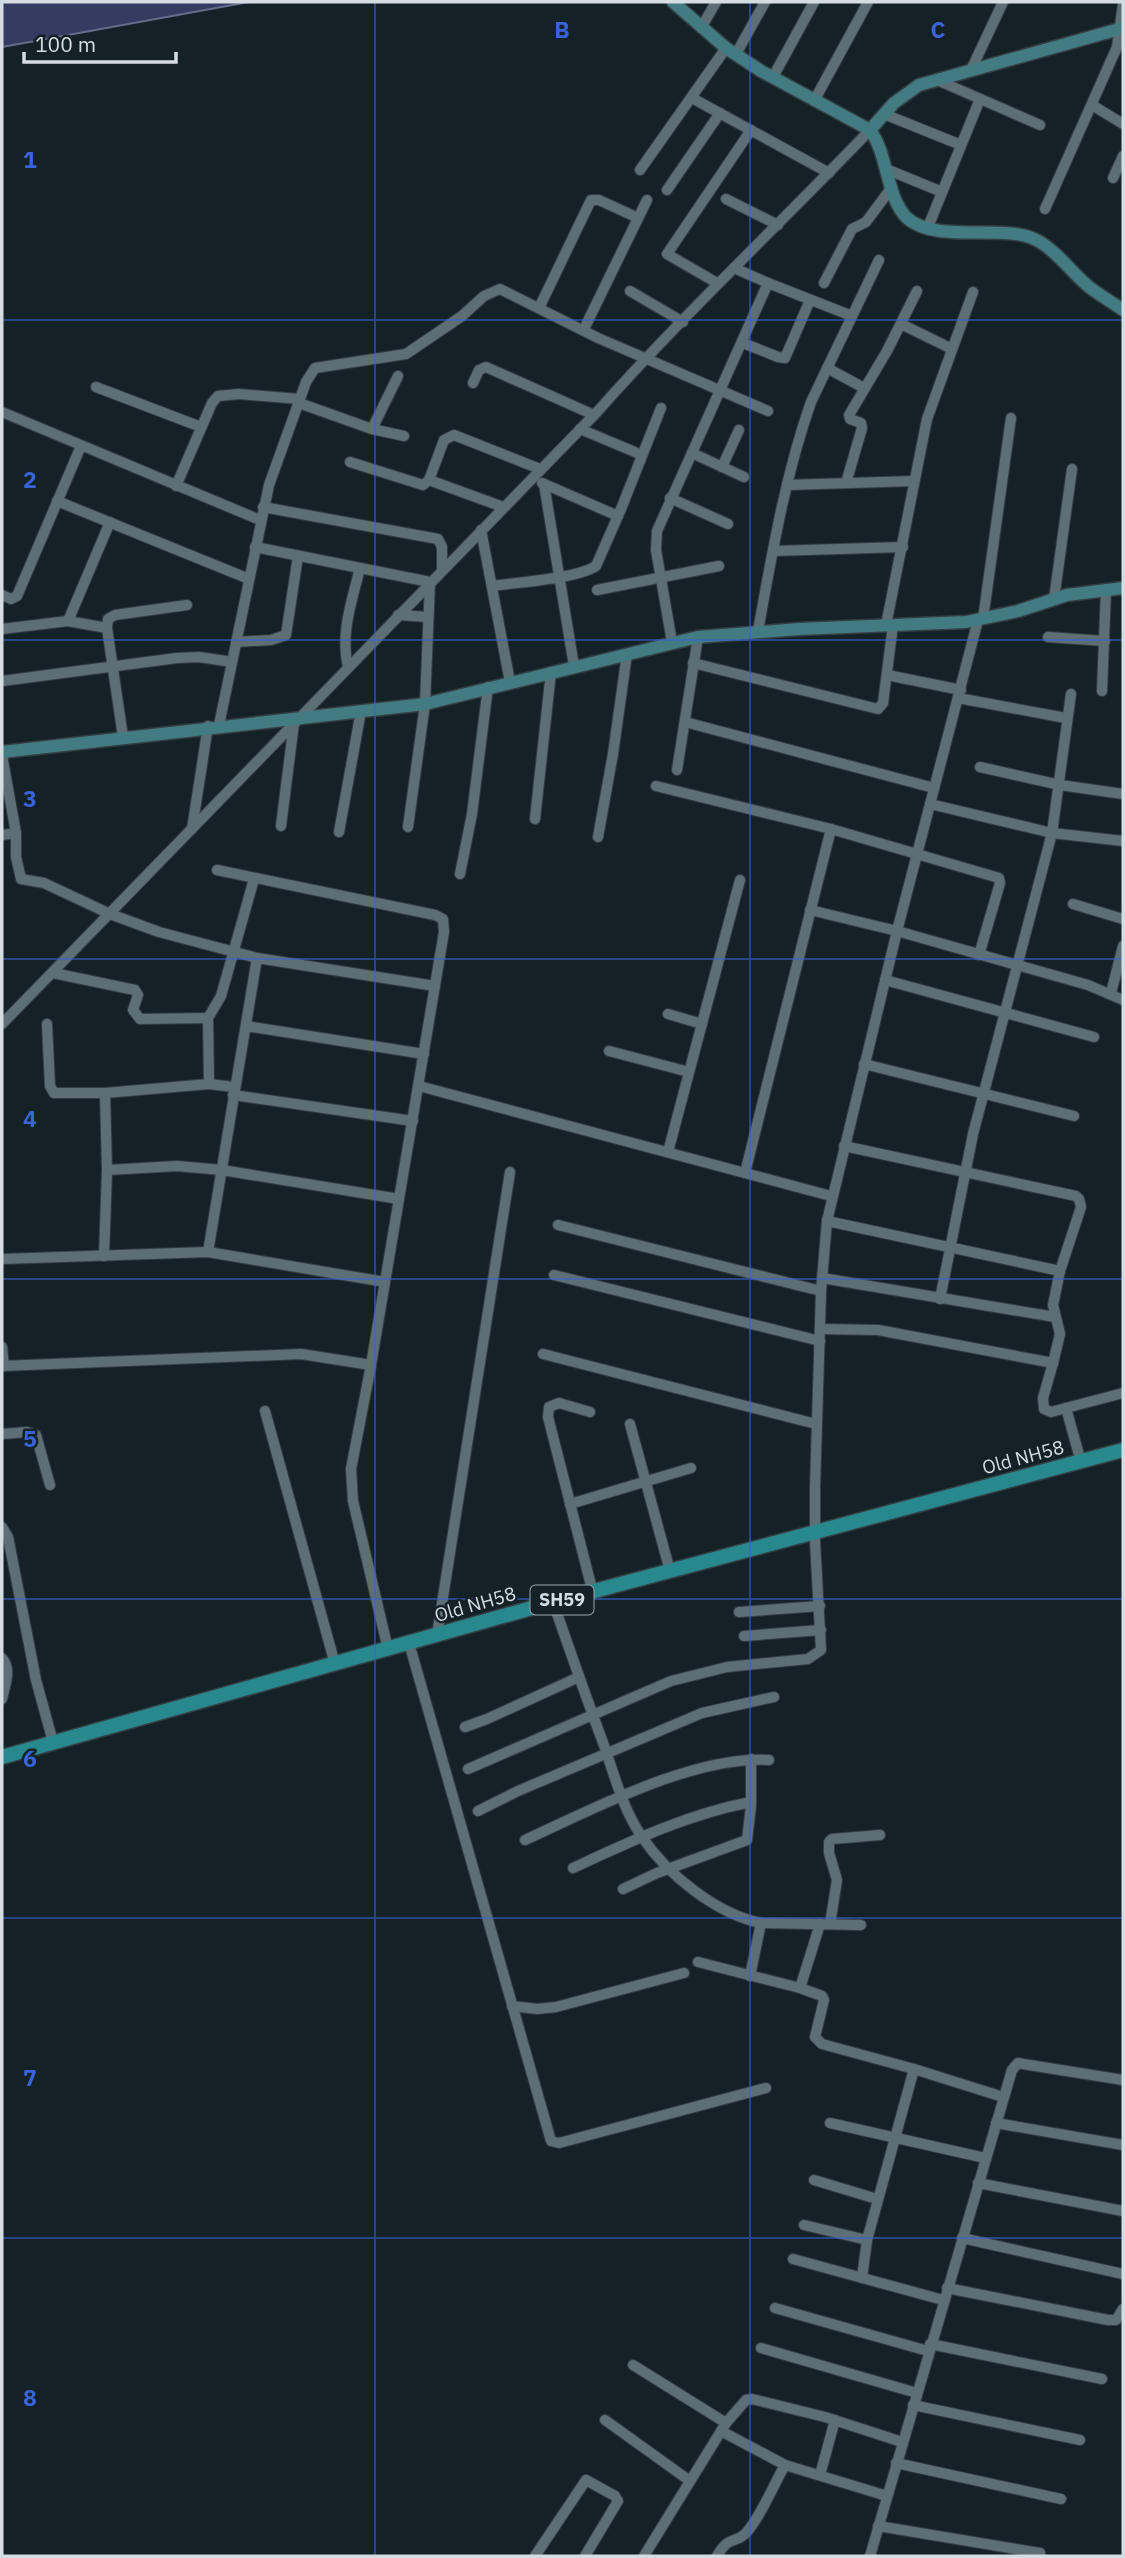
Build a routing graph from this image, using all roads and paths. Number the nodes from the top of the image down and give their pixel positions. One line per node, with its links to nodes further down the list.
1 (673, 2): 8 (street)
2 (716, 2): 8 (street)
3 (765, 2): 11 (street)
4 (814, 2): 13 (street)
5 (868, 2): 17 (street)
6 (1003, 2): 12 (street)
7 (1123, 4): 9 (street)
8 (701, 28): 11 (street)
9 (1121, 28): 10 (street); 12 (street)
10 (1120, 49): 18 (street)
11 (731, 51): 13 (street); 15 (street)
12 (971, 71): 14 (street)
13 (773, 77): 17 (street)
14 (937, 80): 16 (street); 20 (street)
15 (692, 97): 19 (street); 28 (street)
16 (980, 99): 22 (street); 25 (street)
17 (814, 101): 24 (street)
18 (1092, 105): 21 (street); 36 (street)
19 (720, 113): 23 (street); 32 (street)
20 (884, 114): 24 (street); 25 (street)
21 (1123, 124)
22 (1040, 125)
23 (751, 130): 29 (street); 42 (street)
24 (870, 130): 27 (street); 29 (street)
25 (961, 145): 33 (street)
26 (1123, 156): 30 (street)
27 (886, 169): 31 (street); 33 (street)
28 (640, 170)
29 (829, 173): 38 (street)
30 (1113, 178)
31 (892, 187): 39 (street); 44 (street)
32 (667, 190)
33 (943, 192): 39 (street)
34 (726, 199): 38 (street)
35 (647, 200): 37 (street)
36 (1045, 209)
37 (638, 218): 49 (street); 54 (street)
38 (778, 225): 41 (street)
39 (928, 227): 50 (street)
40 (879, 260): 51 (street)
41 (734, 268): 42 (street); 43 (street)
42 (717, 283): 52 (street)
43 (768, 283): 48 (street); 55 (street)
44 (824, 283)
45 (629, 291): 52 (street)
46 (916, 291): 53 (street)
47 (973, 292): 56 (street)
48 (810, 300): 51 (street); 55 (street)
49 (539, 307): 54 (street); 64 (street)
50 (1123, 310)
51 (852, 316): 58 (street)
52 (683, 322): 57 (street)
53 (901, 324): 56 (street); 62 (street)
54 (584, 329): 57 (street)
55 (743, 343): 63 (street)
56 (952, 349): 85 (street)
57 (644, 359): 63 (street); 68 (street)
58 (827, 368): 62 (street); 88 (street)
59 (398, 376): 71 (street)
60 (473, 383): 68 (street)
61 (96, 387): 70 (street)
62 (864, 388): 86 (street)
63 (722, 390): 66 (street); 76 (street)
64 (300, 401): 70 (street); 71 (street); 92 (street)
65 (661, 408): 77 (street)
66 (768, 411)
67 (2, 412): 75 (street)
68 (594, 415): 72 (street)
69 (1011, 418): 119 (street)
70 (201, 427): 89 (street)
71 (372, 429): 74 (street)
72 (580, 429): 77 (street); 81 (street)
73 (739, 430): 79 (street)
74 (404, 436)
75 (81, 446): 89 (street); 91 (street)
76 (692, 453): 79 (street); 90 (street)
77 (642, 455): 94 (street)
78 (350, 462): 84 (street)
79 (722, 467): 82 (street)
80 (1072, 469): 115 (street)
81 (540, 470): 83 (street); 84 (street)
82 (744, 477)
83 (531, 478): 87 (street); 93 (street)
84 (429, 480): 93 (street)
85 (914, 481): 86 (street); 100 (street)
86 (846, 483): 88 (street)
87 (544, 484): 94 (street); 106 (street)
88 (787, 485): 101 (street)
89 (176, 486): 95 (street)
90 (670, 498): 97 (street); 107 (street)
91 (57, 501): 96 (street); 114 (street)
92 (263, 507): 95 (street); 105 (street)
93 (503, 507): 98 (street)
94 (618, 516): 106 (street)
95 (260, 520): 99 (street)
96 (110, 522): 108 (street); 120 (street)
97 (729, 524)
98 (481, 530): 105 (street); 110 (street)
99 (255, 547): 102 (street); 108 (street)
100 (903, 547): 101 (street); 121 (street)
101 (773, 551): 124 (street)
102 (298, 556): 104 (street); 128 (street)
103 (719, 566): 107 (street)
104 (360, 568): 109 (street); 135 (street)
105 (442, 570): 109 (street)
106 (558, 576): 110 (street); 133 (street)
107 (662, 577): 113 (street); 129 (street)
108 (250, 579): 128 (street)
109 (430, 582): 117 (street); 118 (street)
110 (493, 586): 139 (street)
111 (1123, 588): 112 (street)
112 (1106, 589): 115 (street); 127 (street)
113 (597, 590)
114 (2, 595)
115 (1054, 599): 119 (street)
116 (187, 604): 122 (street)
117 (398, 615): 118 (street); 135 (street)
118 (428, 617): 144 (street)
119 (981, 620): 121 (street); 142 (street)
120 (68, 621): 122 (street); 123 (street)
121 (890, 625): 124 (street); 137 (street)
122 (107, 628): 134 (street)
123 (2, 629)
124 (758, 631): 125 (street)
125 (698, 636): 129 (street); 132 (street)
126 (1048, 637): 127 (street)
127 (1104, 641): 141 (street)
128 (236, 642): 131 (street)
129 (672, 642): 130 (street)
130 (627, 654): 133 (street); 169 (street)
131 (232, 662): 134 (street); 149 (street)
132 (694, 663): 137 (street); 148 (street)
133 (574, 666): 136 (street)
134 (112, 667): 138 (street); 150 (street)
135 (348, 667): 147 (street)
136 (551, 673): 139 (street); 160 (street)
137 (887, 675): 142 (street)
138 (2, 681)
139 (510, 682): 140 (street)
140 (488, 687): 144 (street); 173 (street)
141 (1102, 691)
142 (960, 694): 146 (street); 156 (street)
143 (1071, 694): 146 (street)
144 (425, 704): 145 (street); 162 (street)
145 (361, 711): 147 (street); 165 (street)
146 (1066, 718): 154 (street)
147 (297, 719): 149 (street); 161 (street); 163 (street)
148 (685, 723): 153 (street); 156 (street)
149 (214, 726): 150 (street); 163 (street)
150 (123, 737): 151 (street)
151 (2, 753): 159 (street)
152 (980, 768): 154 (street)
153 (677, 770)
154 (1060, 785): 157 (street); 167 (street)
155 (656, 786): 164 (street)
156 (934, 788): 158 (street)
157 (1123, 794)
158 (930, 804): 167 (street); 171 (street)
159 (7, 809): 166 (street)
160 (535, 819)
161 (281, 826)
162 (408, 827)
163 (192, 829): 178 (street)
164 (831, 829): 171 (street); 177 (street)
165 (339, 832)
166 (16, 833): 168 (street); 178 (street)
167 (1052, 833): 170 (street); 185 (street)
168 (2, 835)
169 (598, 837)
170 (1123, 841)
171 (917, 855): 180 (street); 183 (street)
172 (218, 870): 174 (street)
173 (460, 874)
174 (254, 879): 182 (street); 188 (street)
175 (740, 880): 196 (street)
176 (1073, 904): 179 (street)
177 (810, 910): 180 (street); 216 (street)
178 (110, 914): 182 (street); 186 (street)
179 (1123, 919)
180 (897, 932): 183 (street); 187 (street)
181 (1123, 946): 189 (street)
182 (235, 952): 184 (street); 193 (street)
183 (979, 955): 185 (street)
184 (257, 958): 188 (street); 197 (street)
185 (1017, 966): 189 (street); 191 (street)
186 (53, 973): 193 (street); 194 (street)
187 (885, 980): 191 (street); 201 (street)
188 (435, 985): 200 (street)
189 (1111, 993): 190 (street)
190 (1123, 1000)
191 (1004, 1013): 198 (street); 206 (street)
192 (667, 1014): 196 (street)
193 (208, 1018): 203 (street)
194 (2, 1024)
195 (47, 1024): 207 (street)
196 (702, 1024): 202 (street)
197 (246, 1026): 200 (street); 205 (street)
198 (1094, 1037)
199 (609, 1051): 202 (street)
200 (424, 1054): 204 (street)
201 (864, 1064): 206 (street); 210 (street)
202 (689, 1072): 211 (street)
203 (209, 1084): 205 (street); 207 (street)
204 (419, 1086): 209 (street); 211 (street)
205 (234, 1091): 209 (street); 213 (street)
206 (985, 1092): 208 (street); 215 (street)
207 (105, 1093): 212 (street)
208 (1074, 1116)
209 (413, 1121): 218 (street)
210 (844, 1146): 215 (street); 217 (street)
211 (668, 1152): 216 (street)
212 (107, 1170): 213 (street); 223 (street)
213 (222, 1170): 218 (street); 222 (street)
214 (510, 1172): 261 (street)
215 (965, 1172): 221 (street); 225 (street)
216 (745, 1173): 217 (street)
217 (831, 1196): 219 (street)
218 (399, 1199): 228 (street)
219 (827, 1221): 221 (street); 227 (street)
220 (558, 1225): 229 (street)
221 (950, 1247): 225 (street); 230 (street)
222 (208, 1252): 223 (street); 228 (street)
223 (104, 1256): 224 (street)
224 (2, 1259)
225 (1060, 1270): 231 (street)
226 (554, 1275): 233 (street)
227 (822, 1278): 229 (street); 230 (street)
228 (385, 1282): 237 (street)
229 (821, 1291): 232 (street)
230 (940, 1298): 231 (street)
231 (1055, 1317): 236 (street)
232 (821, 1329): 233 (street); 236 (street)
233 (820, 1341): 244 (street)
234 (2, 1347): 238 (street)
235 (543, 1354): 244 (street)
236 (1053, 1363): 240 (street)
237 (371, 1365): 238 (street); 263 (street)
238 (3, 1366)
239 (1123, 1393): 240 (street)
240 (1066, 1408): 248 (street)
241 (265, 1411): 266 (street)
242 (590, 1412): 252 (street)
243 (630, 1424): 250 (street)
244 (816, 1424): 254 (street)
245 (2, 1434): 251 (street)
246 (1123, 1450): 248 (main road, Old NH58 / SH59)
247 (1123, 1458): 248 (main road, Old NH58 / SH59)
248 (1089, 1462): 254 (main road, Old NH58 / SH59)
249 (691, 1468): 250 (street)
250 (645, 1481): 252 (street); 255 (street)
251 (50, 1485)
252 (570, 1504): 256 (street)
253 (2, 1527): 272 (street)
254 (815, 1536): 255 (main road, Old NH58 / SH59); 257 (main road, Old NH58 / SH59); 258 (street)
255 (670, 1571): 256 (main road, Old NH58 / SH59)
256 (593, 1593): 257 (main road, Old NH58 / SH59)
257 (554, 1606): 261 (main road, Old NH58 / SH59); 264 (main road, Old NH58 / SH59); 267 (street)
258 (820, 1606): 259 (street); 260 (street)
259 (739, 1612)
260 (821, 1630): 262 (street); 270 (street)
261 (437, 1635): 263 (main road, Old NH58 / SH59)
262 (744, 1636)
263 (388, 1649): 266 (main road, Old NH58 / SH59)
264 (411, 1650): 277 (main road, Old NH58 / SH59); 295 (street)
265 (2, 1658): 269 (street)
266 (335, 1664): 272 (main road, Old NH58 / SH59)
267 (579, 1677): 270 (street); 271 (street)
268 (774, 1697): 273 (street)
269 (2, 1699)
270 (593, 1714): 273 (street); 278 (street)
271 (465, 1727)
272 (53, 1742): 274 (main road, Old NH58 / SH59)
273 (607, 1754): 279 (street); 281 (street)
274 (2, 1756)
275 (751, 1759): 276 (street); 279 (street); 280 (street)
276 (769, 1760)
277 (2, 1764)
278 (468, 1769)
279 (621, 1796): 283 (street); 284 (street)
280 (751, 1802): 283 (street); 286 (street)
281 (478, 1811)
282 (880, 1836): 289 (street)
283 (642, 1837): 285 (street); 286 (street)
284 (525, 1840)
285 (573, 1868)
286 (670, 1868): 287 (street); 288 (street)
287 (623, 1889)
288 (761, 1923): 289 (street); 293 (street)
289 (825, 1924): 290 (street); 294 (street)
290 (861, 1925)
291 (698, 1962): 293 (street)
292 (684, 1973): 295 (street)
293 (750, 1976): 294 (street)
294 (800, 1988): 296 (street)
295 (512, 2006): 298 (street)
296 (914, 2069): 299 (street); 302 (street)
297 (1123, 2080): 299 (street)
298 (766, 2088)
299 (1003, 2096): 301 (street)
300 (830, 2123): 302 (street)
301 (996, 2123): 303 (street); 304 (street)
302 (896, 2138): 304 (street); 307 (street)
303 (1123, 2146)
304 (985, 2158): 306 (street)
305 (814, 2180): 307 (street)
306 (978, 2183): 308 (street); 310 (street)
307 (877, 2199): 311 (street)
308 (1123, 2211)
309 (803, 2225): 311 (street)
310 (962, 2238): 313 (street); 315 (street)
311 (867, 2240): 314 (street)
312 (793, 2259): 314 (street)
313 (1123, 2273)
314 (862, 2278): 316 (street)
315 (947, 2288): 316 (street); 318 (street)
316 (943, 2300): 320 (street)
317 (775, 2308): 320 (street)
318 (1123, 2309)
319 (761, 2348): 323 (street)
320 (929, 2348): 322 (street); 323 (street)
321 (633, 2365): 327 (street)
322 (1102, 2379)
323 (917, 2393): 324 (street)
324 (913, 2405): 328 (street); 329 (street)
325 (605, 2420): 333 (street)
326 (835, 2420): 327 (street); 329 (street); 332 (street)
327 (723, 2427): 331 (street); 333 (street)
328 (1080, 2440)
329 (902, 2442): 330 (street)
330 (896, 2463): 334 (street); 335 (street)
331 (785, 2465): 332 (street); 341 (street)
332 (820, 2475): 334 (street)
333 (690, 2481): 340 (street)
334 (887, 2496): 336 (street)
335 (1061, 2499)
336 (878, 2526): 337 (street); 342 (street)
337 (1040, 2553)
338 (536, 2556): 339 (street)
339 (585, 2556)
340 (644, 2556)
341 (718, 2556)
342 (870, 2556)

